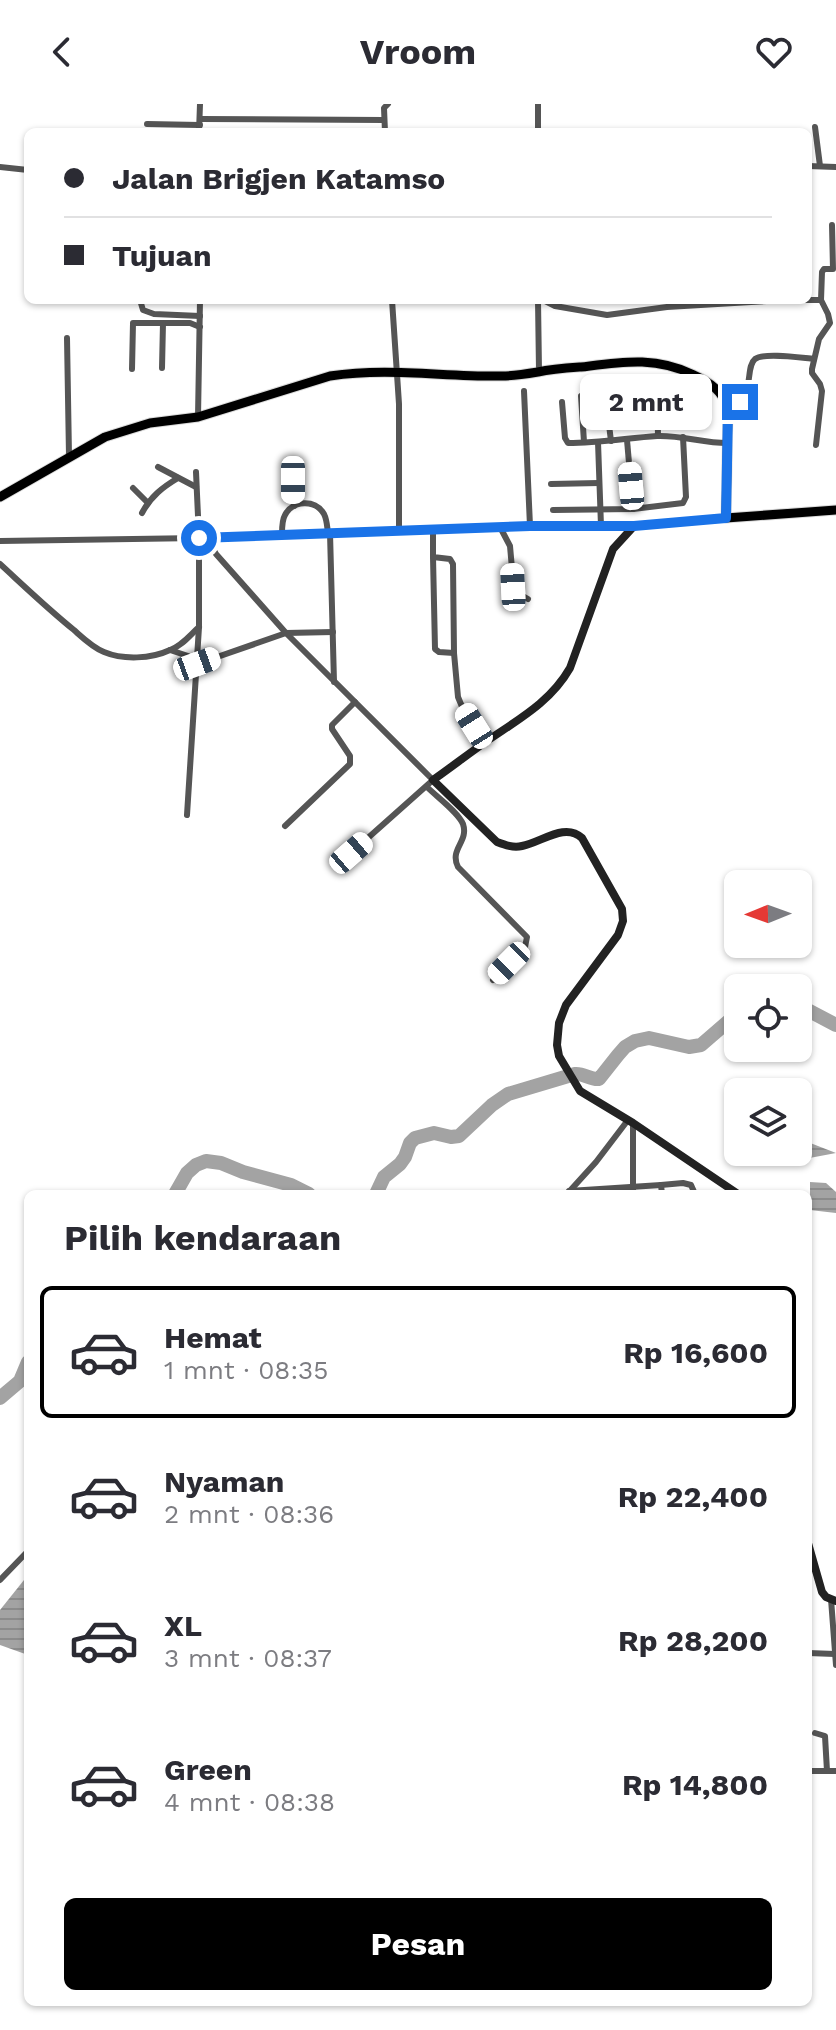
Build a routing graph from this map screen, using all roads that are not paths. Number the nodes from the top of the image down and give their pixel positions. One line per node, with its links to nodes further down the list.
1 (200, 104): 6 (street)
2 (388, 104): 4 (street)
3 (538, 104): 10 (street)
4 (384, 120): 6 (street); 9 (street)
5 (147, 124): 8 (street)
6 (200, 125): 8 (street)
7 (815, 127): 12 (street)
8 (172, 128)
9 (385, 128)
10 (538, 128)
11 (812, 166): 12 (street)
12 (820, 166): 14 (street)
13 (0, 167): 15 (street)
14 (836, 167)
15 (24, 170)
16 (832, 225): 17 (street)
17 (835, 269): 19 (street)
18 (812, 300): 19 (street)
19 (821, 300): 30 (street)
20 (141, 304): 26 (street)
21 (200, 304): 26 (street)
22 (392, 304): 33 (street)
23 (540, 304): 34 (street)
24 (550, 304): 25 (street)
25 (687, 304)
26 (200, 316): 28 (street)
27 (163, 323): 28 (street); 31 (street); 32 (street)
28 (200, 327): 41 (street)
29 (67, 338): 50 (street)
30 (814, 359): 40 (street); 49 (street)
31 (162, 368)
32 (132, 369)
33 (398, 371): 34 (main road); 41 (main road); 73 (street)
34 (539, 371): 40 (main road)
35 (604, 385): 45 (street)
36 (657, 388): 42 (street)
37 (524, 391): 68 (street)
38 (581, 396): 46 (street)
39 (562, 402): 46 (street)
40 (728, 408): 48 (main road)
41 (198, 417): 50 (main road)
42 (658, 436): 43 (street); 44 (street)
43 (683, 437): 48 (street); 62 (street)
44 (627, 440): 45 (street); 62 (street)
45 (611, 441): 47 (street)
46 (584, 442): 47 (street)
47 (598, 442): 55 (street)
48 (727, 443): 67 (main road)
49 (816, 445)
50 (69, 456): 59 (main road)
51 (158, 467): 53 (street)
52 (196, 472): 57 (street)
53 (178, 478): 57 (street); 60 (street)
54 (293, 480): 61 (street)
55 (599, 483): 56 (street); 64 (street)
56 (551, 484)
57 (196, 487): 76 (street)
58 (133, 488): 60 (street)
59 (0, 497)
60 (148, 503): 66 (street)
61 (294, 506): 74 (street); 75 (street)
62 (633, 509): 64 (street)
63 (553, 510): 64 (street)
64 (601, 510): 69 (street)
65 (836, 510): 67 (main road)
66 (142, 513)
67 (726, 518): 70 (street)
68 (530, 526): 69 (street); 71 (street)
69 (601, 526): 70 (street)
70 (634, 526): 89 (street)
71 (500, 527): 72 (street); 80 (street)
72 (433, 529): 73 (street); 78 (street)
73 (399, 531): 74 (street)
74 (329, 533): 75 (street); 82 (street)
75 (282, 534): 76 (street)
76 (203, 538): 77 (street); 81 (street); 83 (street)
77 (0, 541)
78 (433, 557): 85 (street); 85 (street)
79 (0, 564): 84 (street)
80 (528, 599)
81 (199, 627): 84 (street); 86 (street)
82 (333, 632): 83 (street); 87 (street)
83 (286, 633): 86 (street); 87 (street)
84 (170, 650): 86 (street)
85 (454, 653): 89 (street)
86 (196, 663): 91 (street)
87 (334, 682): 88 (street)
88 (355, 702): 90 (street); 92 (street)
89 (484, 743): 90 (street)
90 (430, 784): 93 (street); 94 (street); 95 (street)
91 (187, 815)
92 (285, 826)
93 (351, 853)
94 (493, 980)
95 (630, 1122): 97 (street); 98 (street); 102 (street)
96 (661, 1185): 99 (street); 100 (street); 101 (street)
97 (571, 1190)
98 (633, 1190)
99 (638, 1190)
100 (662, 1190)
101 (694, 1190)
102 (732, 1190)
103 (24, 1555): 105 (street)
104 (812, 1557): 106 (street)
105 (0, 1580)
106 (833, 1600): 108 (street)
107 (812, 1653): 108 (street)
108 (835, 1654): 109 (street)
109 (836, 1665)
110 (815, 1733): 112 (street)
111 (812, 1771): 112 (street)
112 (827, 1771): 113 (street)
113 (836, 1771)

